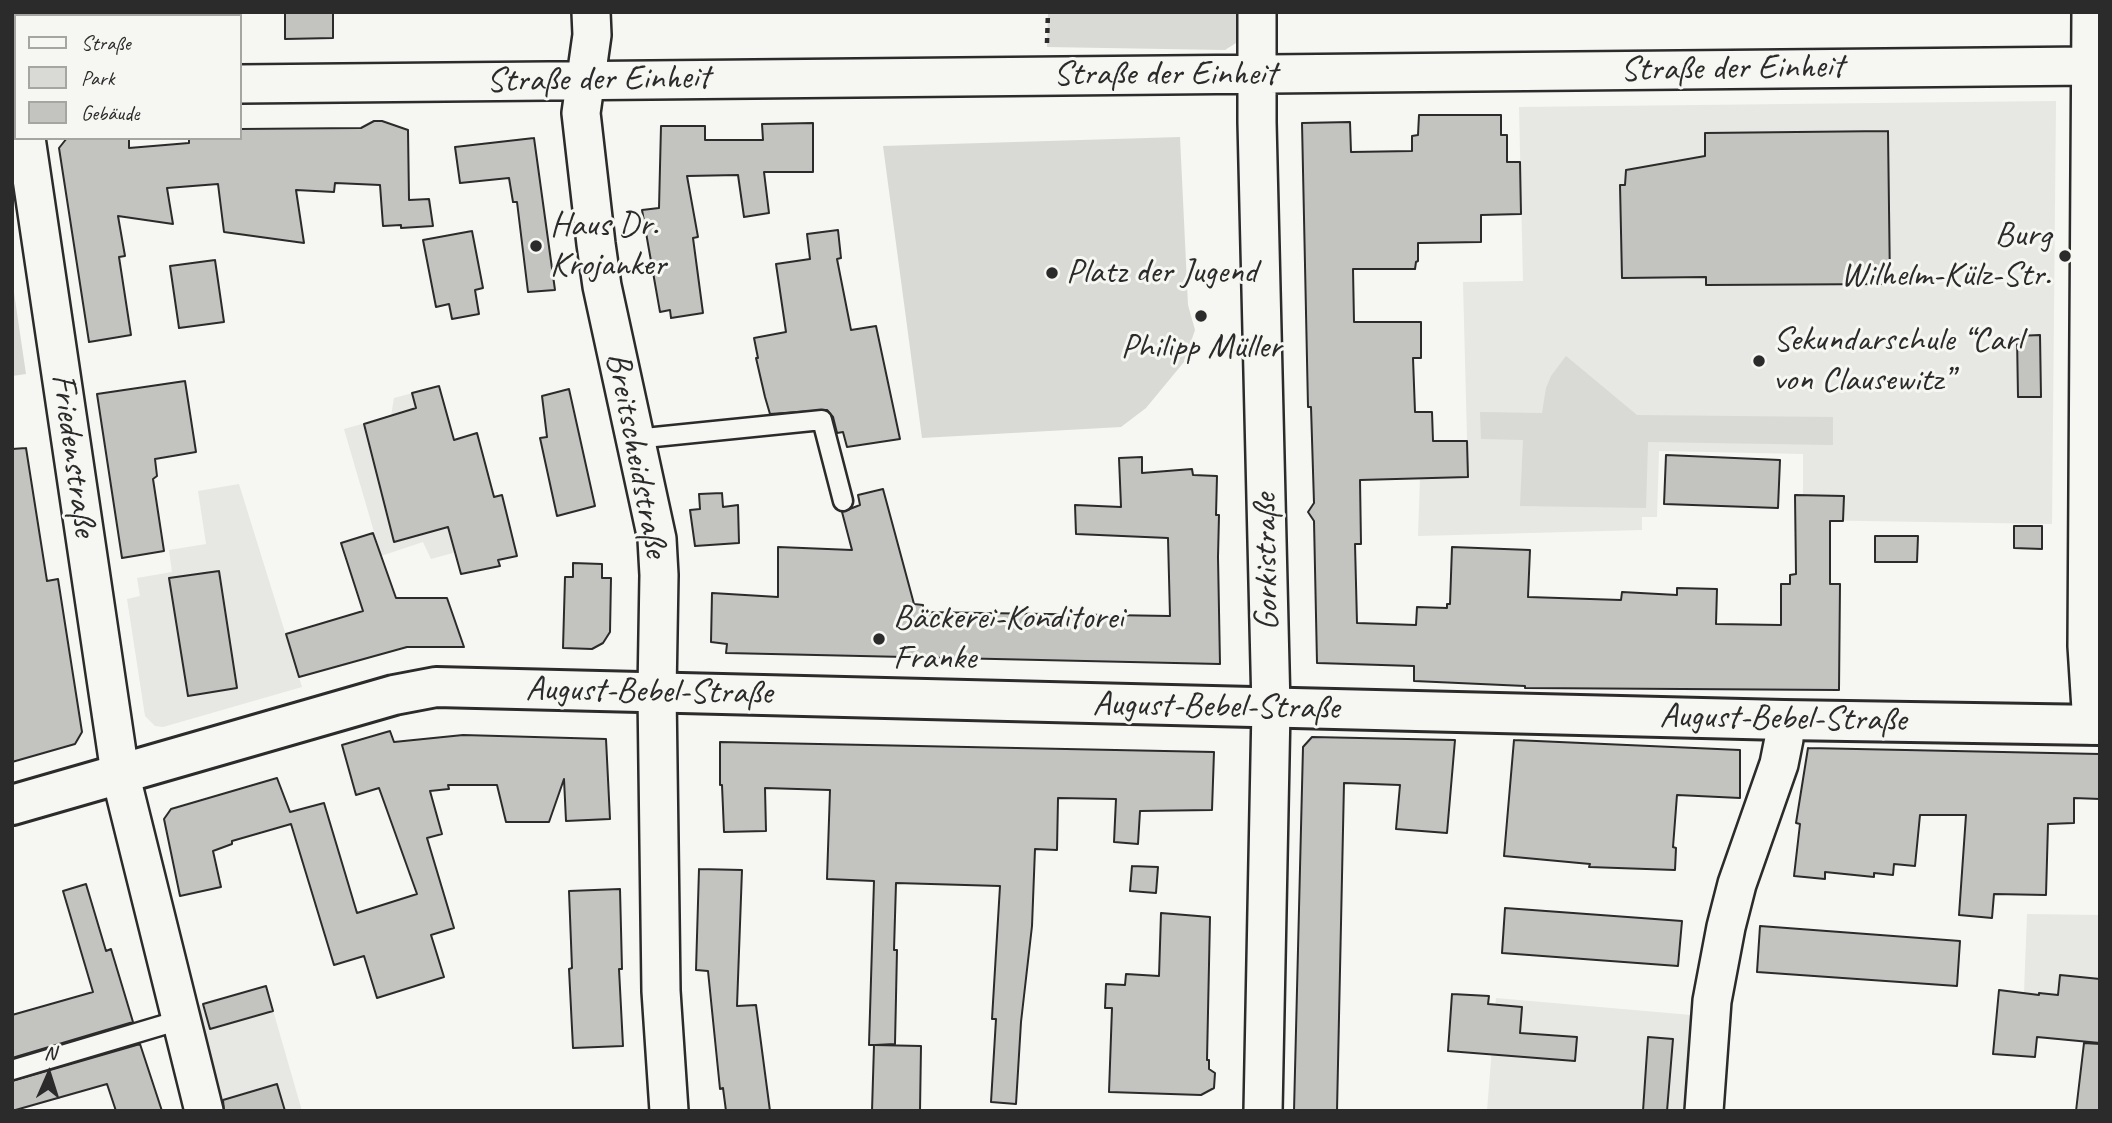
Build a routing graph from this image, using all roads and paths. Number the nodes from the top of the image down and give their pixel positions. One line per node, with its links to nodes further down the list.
1 (591, 12): 8 (street, Breitscheidstraße)
2 (1048, 12): 5 (path)
3 (1257, 12): 7 (street, Gorkistraße)
4 (2091, 12): 6 (street)
5 (1047, 47)
6 (2090, 66): 7 (street, Straße der Einheit); 16 (street)
7 (1257, 74): 8 (street, Straße der Einheit); 14 (street, Gorkistraße)
8 (585, 79): 9 (street, Straße der Einheit); 11 (street, Breitscheidstraße)
9 (242, 84)
10 (26, 140): 17 (street, Friedenstraße)
11 (635, 439): 12 (lane); 13 (street, Breitscheidstraße)
12 (843, 501)
13 (657, 692): 14 (street, August-Bebel-Straße); 17 (street, August-Bebel-Straße); 22 (street, Breitscheidstraße)
14 (1271, 708): 15 (street, August-Bebel-Straße); 23 (street, Gorkistraße)
15 (1784, 720): 16 (street, August-Bebel-Straße); 24 (street)
16 (2096, 725)
17 (120, 773): 18 (street, August-Bebel-Straße); 19 (street, Friedenstraße)
18 (12, 805)
19 (180, 1020): 20 (lane); 21 (street, Friedenstraße)
20 (12, 1070)
21 (204, 1111)
22 (669, 1111)
23 (1262, 1111)
24 (1704, 1111)

